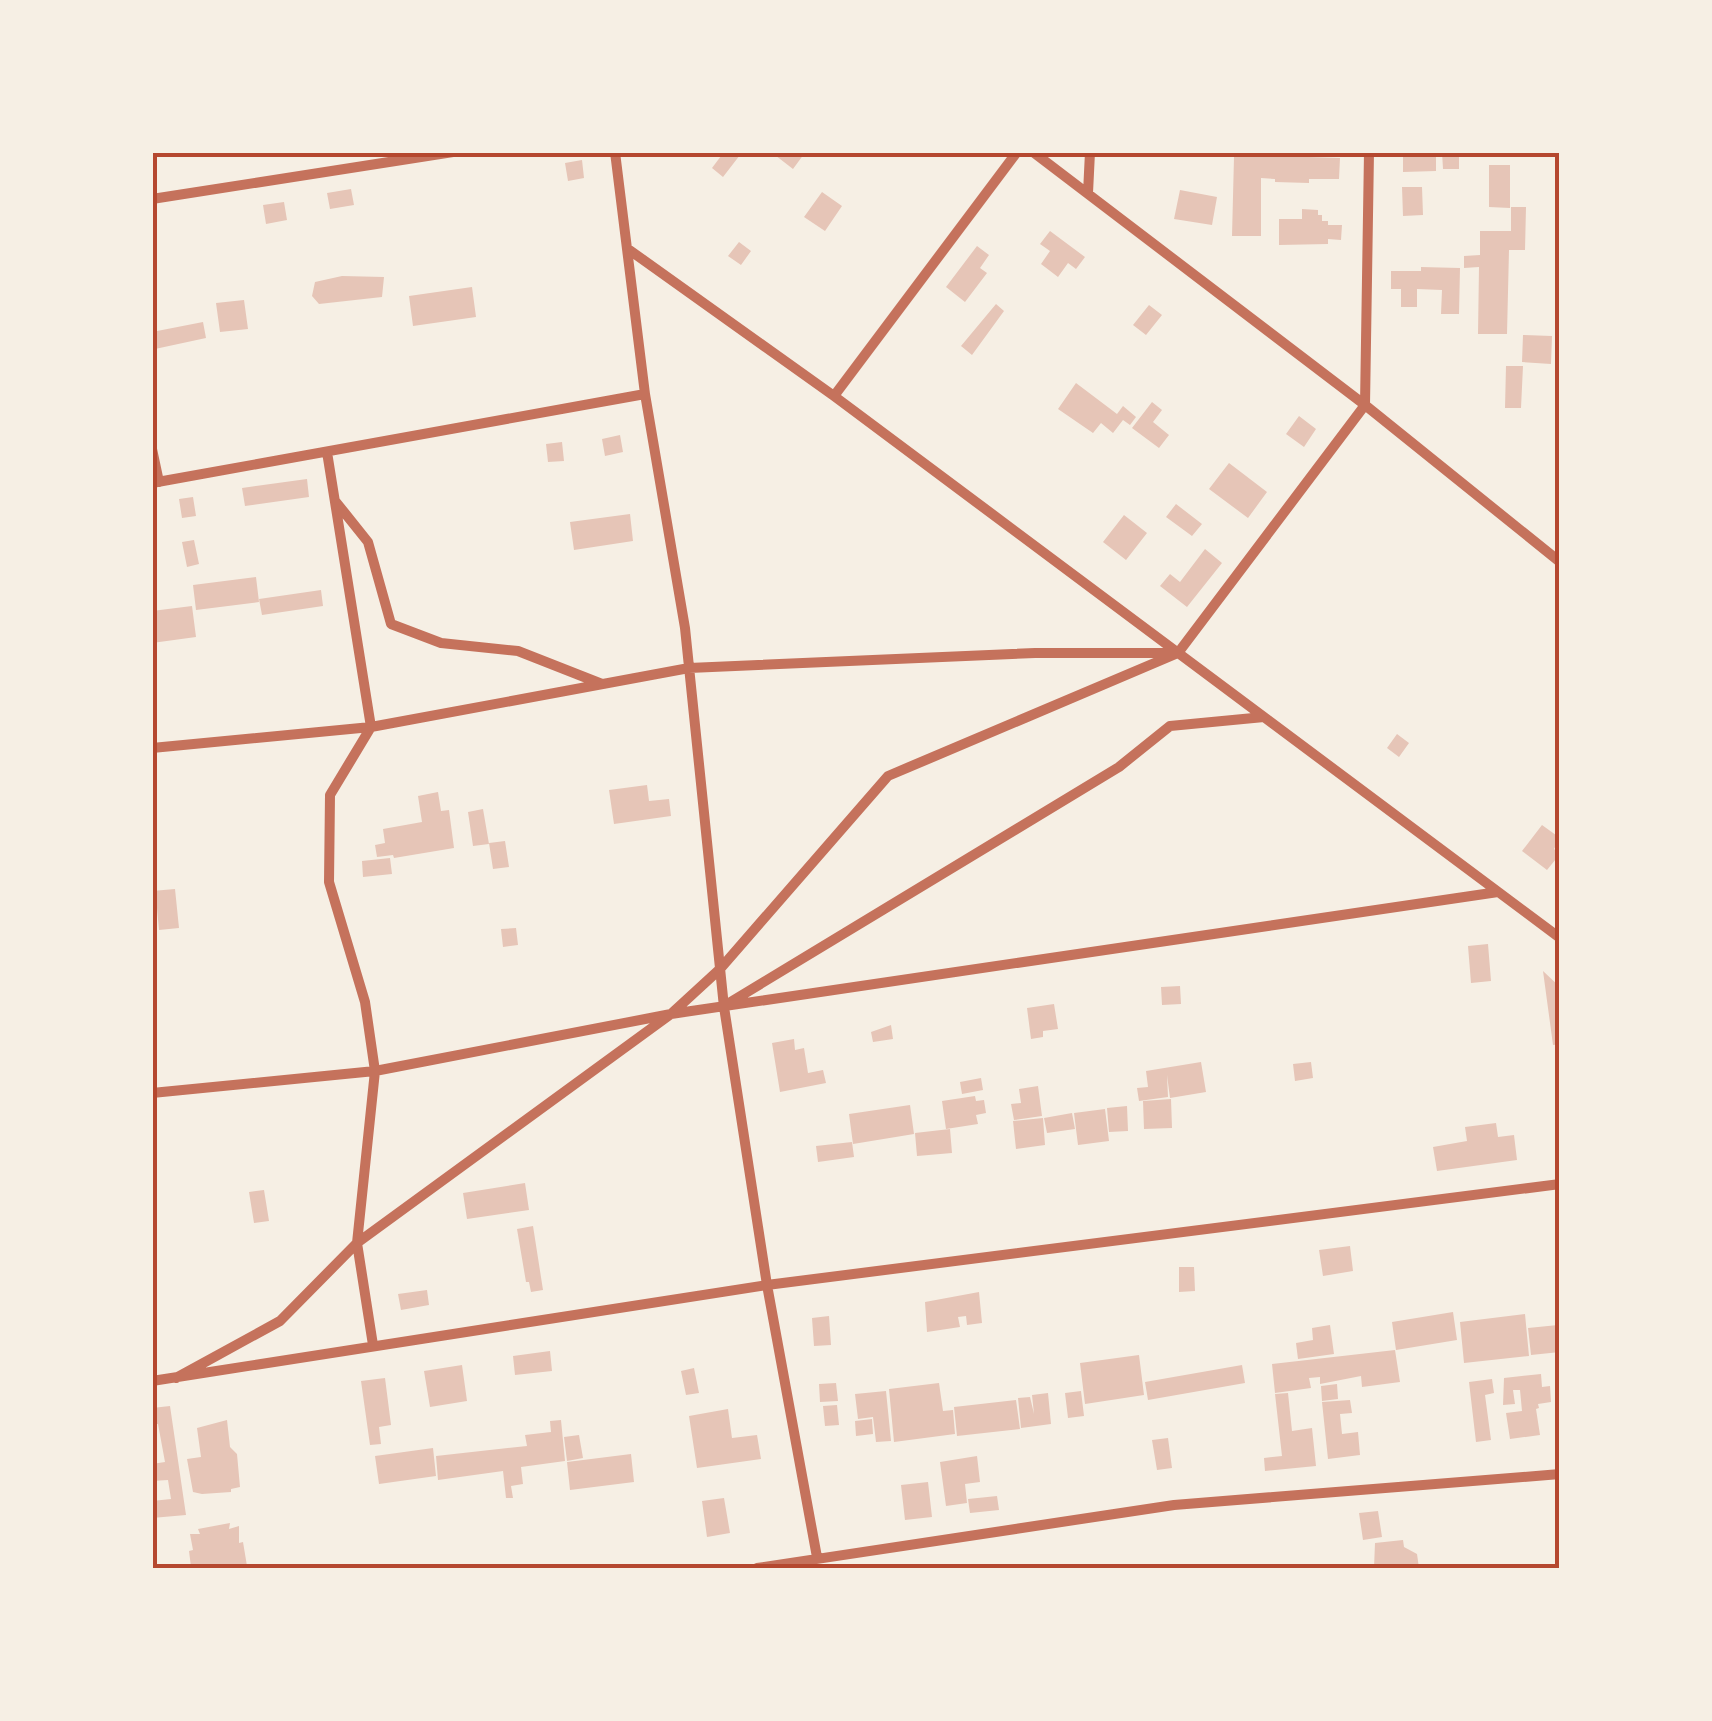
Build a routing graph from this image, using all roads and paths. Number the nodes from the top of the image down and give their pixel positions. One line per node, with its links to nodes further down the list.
1 (453, 152): 8 (street)
2 (615, 152): 9 (street)
3 (1017, 152): 11 (street)
4 (1032, 152): 7 (street)
5 (1090, 152): 7 (street)
6 (1370, 152): 12 (street)
7 (1088, 193): 12 (street)
8 (152, 200)
9 (628, 249): 10 (street); 11 (street)
10 (646, 394): 14 (street); 19 (street)
11 (834, 396): 18 (street)
12 (1365, 405): 17 (street); 18 (street)
13 (152, 449): 15 (street)
14 (327, 452): 15 (street); 16 (street)
15 (156, 482)
16 (335, 501): 20 (street); 22 (street)
17 (1560, 562)
18 (1178, 653): 19 (street); 21 (street); 26 (street)
19 (689, 668): 20 (street); 26 (street)
20 (603, 684): 22 (street)
21 (1264, 717): 24 (street); 27 (street)
22 (371, 727): 23 (street); 29 (street)
23 (152, 748)
24 (1498, 892): 25 (street); 27 (street)
25 (1560, 938)
26 (720, 969): 27 (street); 28 (street)
27 (724, 1006): 28 (street); 33 (street)
28 (672, 1014): 29 (street); 32 (street)
29 (375, 1071): 30 (street); 32 (street)
30 (152, 1093)
31 (1560, 1184): 33 (street)
32 (357, 1242): 34 (street); 35 (street)
33 (768, 1284): 34 (street); 38 (street)
34 (373, 1345): 35 (street)
35 (176, 1378): 36 (street)
36 (152, 1381)
37 (1560, 1474): 38 (street)
38 (819, 1565): 39 (street)
39 (758, 1568)

